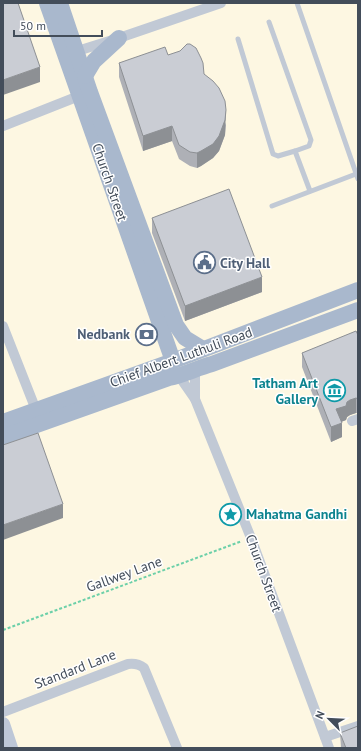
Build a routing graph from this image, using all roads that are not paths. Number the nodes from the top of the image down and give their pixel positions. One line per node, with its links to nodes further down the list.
1 (47, 3): 8 (main road, Church Street)
2 (60, 3): 8 (main road, Church Street)
3 (221, 3): 6 (street)
4 (297, 3): 13 (lane)
5 (269, 22): 12 (lane)
6 (119, 38): 8 (street); 9 (main road)
7 (238, 39): 12 (lane)
8 (71, 53): 9 (main road, Church Street); 10 (main road, Church Street)
9 (85, 76): 10 (main road, Church Street)
10 (84, 94): 11 (street); 19 (main road, Church Street); 20 (main road, Church Street)
11 (3, 126)
12 (295, 151): 14 (lane)
13 (357, 176): 14 (lane)
14 (310, 191): 15 (lane)
15 (272, 206)
16 (358, 290): 19 (main road, Chief Albert Luthuli Road)
17 (358, 310): 21 (main road, Chief Albert Luthuli Road)
18 (3, 326): 24 (street)
19 (203, 349): 20 (main road, Chief Albert Luthuli Road)
20 (173, 361): 24 (main road, Chief Albert Luthuli Road)
21 (195, 369): 22 (main road, Chief Albert Luthuli Road); 23 (street, Church Street)
22 (179, 376): 23 (street, Church Street); 26 (main road, Chief Albert Luthuli Road)
23 (195, 399): 30 (street, Church Street)
24 (36, 410): 25 (main road, Chief Albert Luthuli Road)
25 (3, 422)
26 (3, 437)
27 (3, 712): 32 (street, Standard Lane)
28 (3, 724): 31 (street)
29 (358, 726): 30 (street)
30 (325, 738): 33 (street, Church Street)
31 (11, 748)
32 (177, 748)
33 (329, 748)

